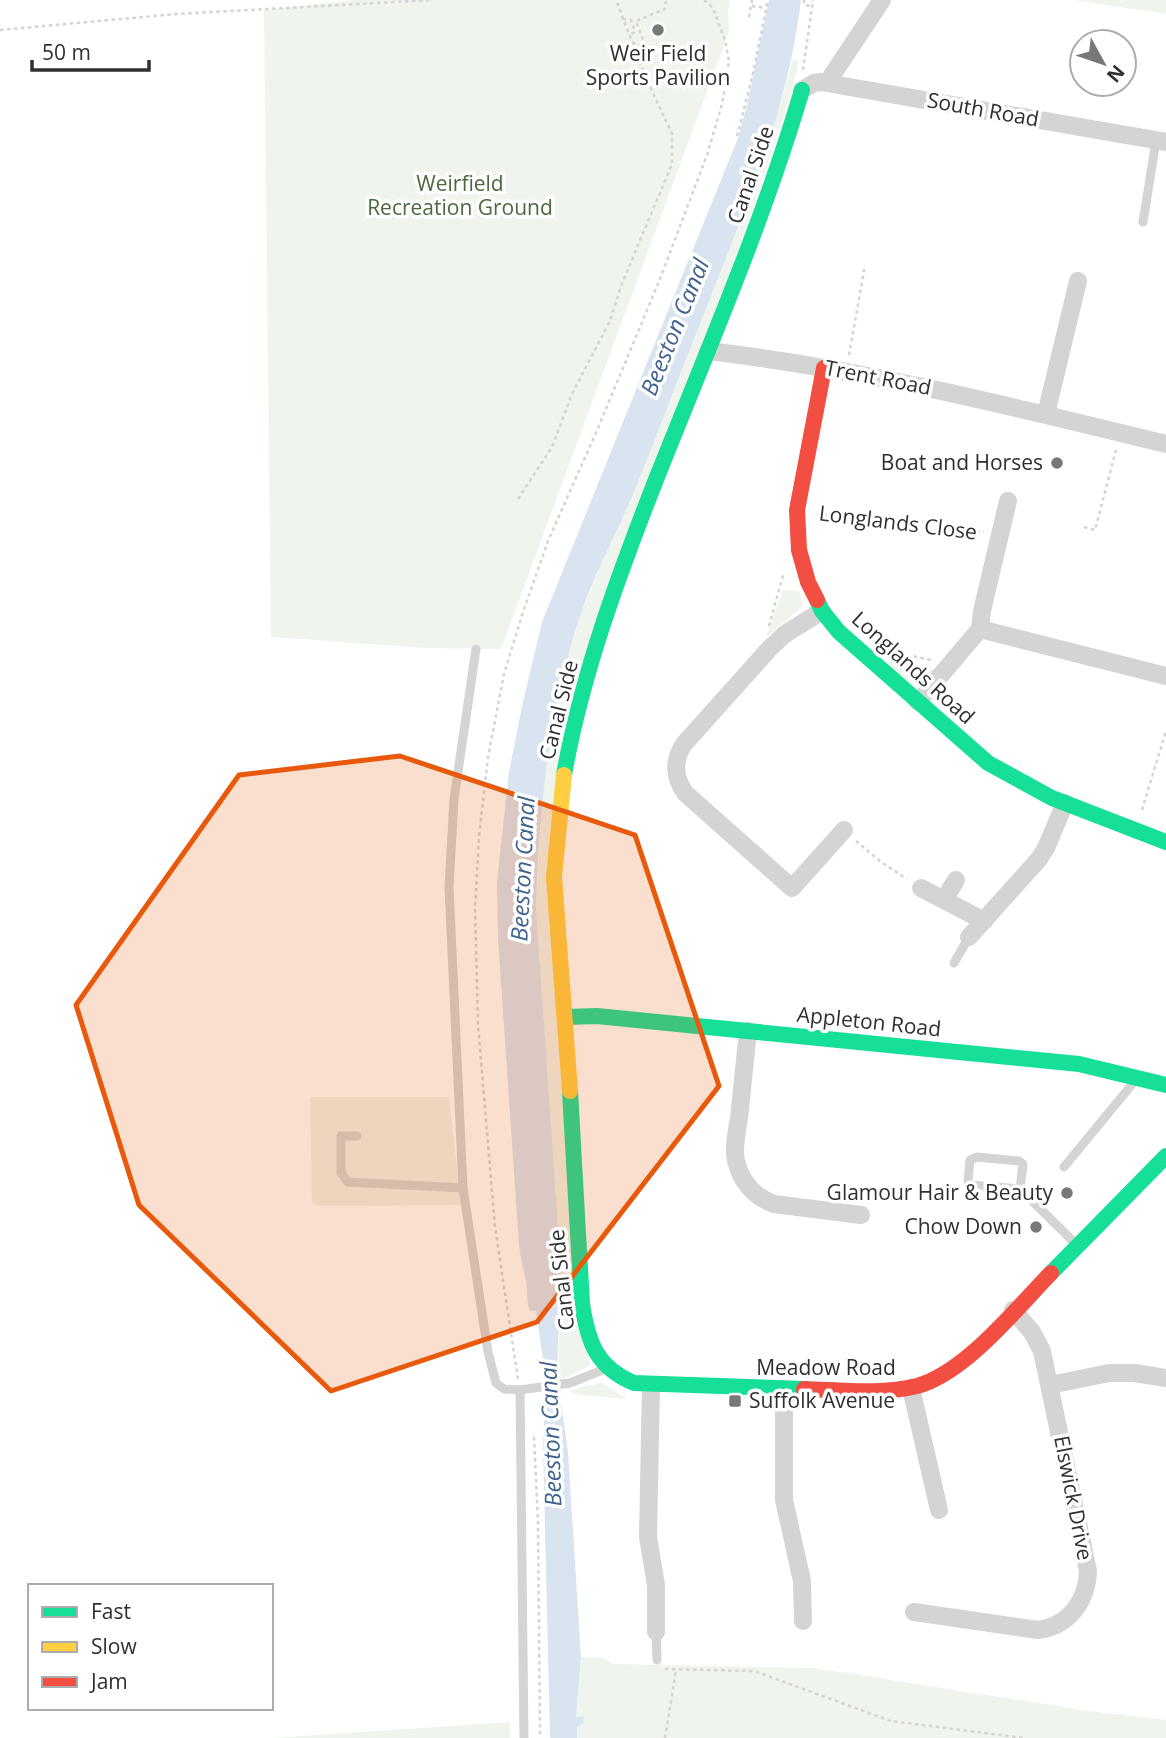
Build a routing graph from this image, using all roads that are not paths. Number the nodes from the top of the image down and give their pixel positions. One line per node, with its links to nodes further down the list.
1 (882, 0): 2 (street)
2 (827, 83): 3 (street, South Road); 4 (street, South Road)
3 (802, 90): 7 (street, Canal Side)
4 (1161, 141): 5 (lane)
5 (1143, 222)
6 (1078, 281): 9 (street)
7 (708, 351): 8 (street, Trent Road); 26 (street, Canal Side)
8 (824, 368): 9 (street, Trent Road); 12 (street, Longlands Road)
9 (1046, 414): 10 (street, Trent Road)
10 (1166, 444)
11 (1008, 501): 13 (street)
12 (822, 611): 16 (street, Longlands Road); 18 (street)
13 (980, 629): 15 (street); 16 (street)
14 (476, 649): 33 (lane)
15 (1166, 676)
16 (918, 702): 17 (street, Longlands Road)
17 (1065, 803): 19 (street, Longlands Road); 23 (street)
18 (844, 830)
19 (1166, 842)
20 (956, 880): 22 (street)
21 (922, 888): 22 (street)
22 (944, 900): 23 (street)
23 (984, 921): 24 (street)
24 (970, 937): 25 (lane)
25 (954, 963)
26 (565, 1017): 27 (street, Appleton Road); 38 (street, Canal Side)
27 (748, 1031): 28 (street, Appleton Road); 35 (street)
28 (1136, 1081): 29 (street, Appleton Road); 32 (lane)
29 (1166, 1085)
30 (357, 1136): 33 (lane)
31 (1166, 1156): 36 (street, Meadow Road)
32 (1064, 1167)
33 (463, 1188): 44 (lane)
34 (1020, 1189): 34 (lane); 36 (lane)
35 (861, 1215)
36 (1079, 1246): 37 (street, Meadow Road)
37 (1013, 1310): 41 (street, Elswick Drive); 42 (street, Meadow Road)
38 (607, 1368): 40 (street, Meadow Road); 44 (lane)
39 (1166, 1378): 41 (street)
40 (651, 1385): 43 (street, Meadow Road); 48 (street)
41 (1050, 1385): 46 (street, Elswick Drive)
42 (911, 1388): 43 (street, Meadow Road); 45 (street)
43 (784, 1389): 47 (street)
44 (520, 1390): 50 (lane)
45 (939, 1510)
46 (914, 1612)
47 (803, 1621)
48 (656, 1632): 49 (lane)
49 (657, 1660)
50 (524, 1738)

